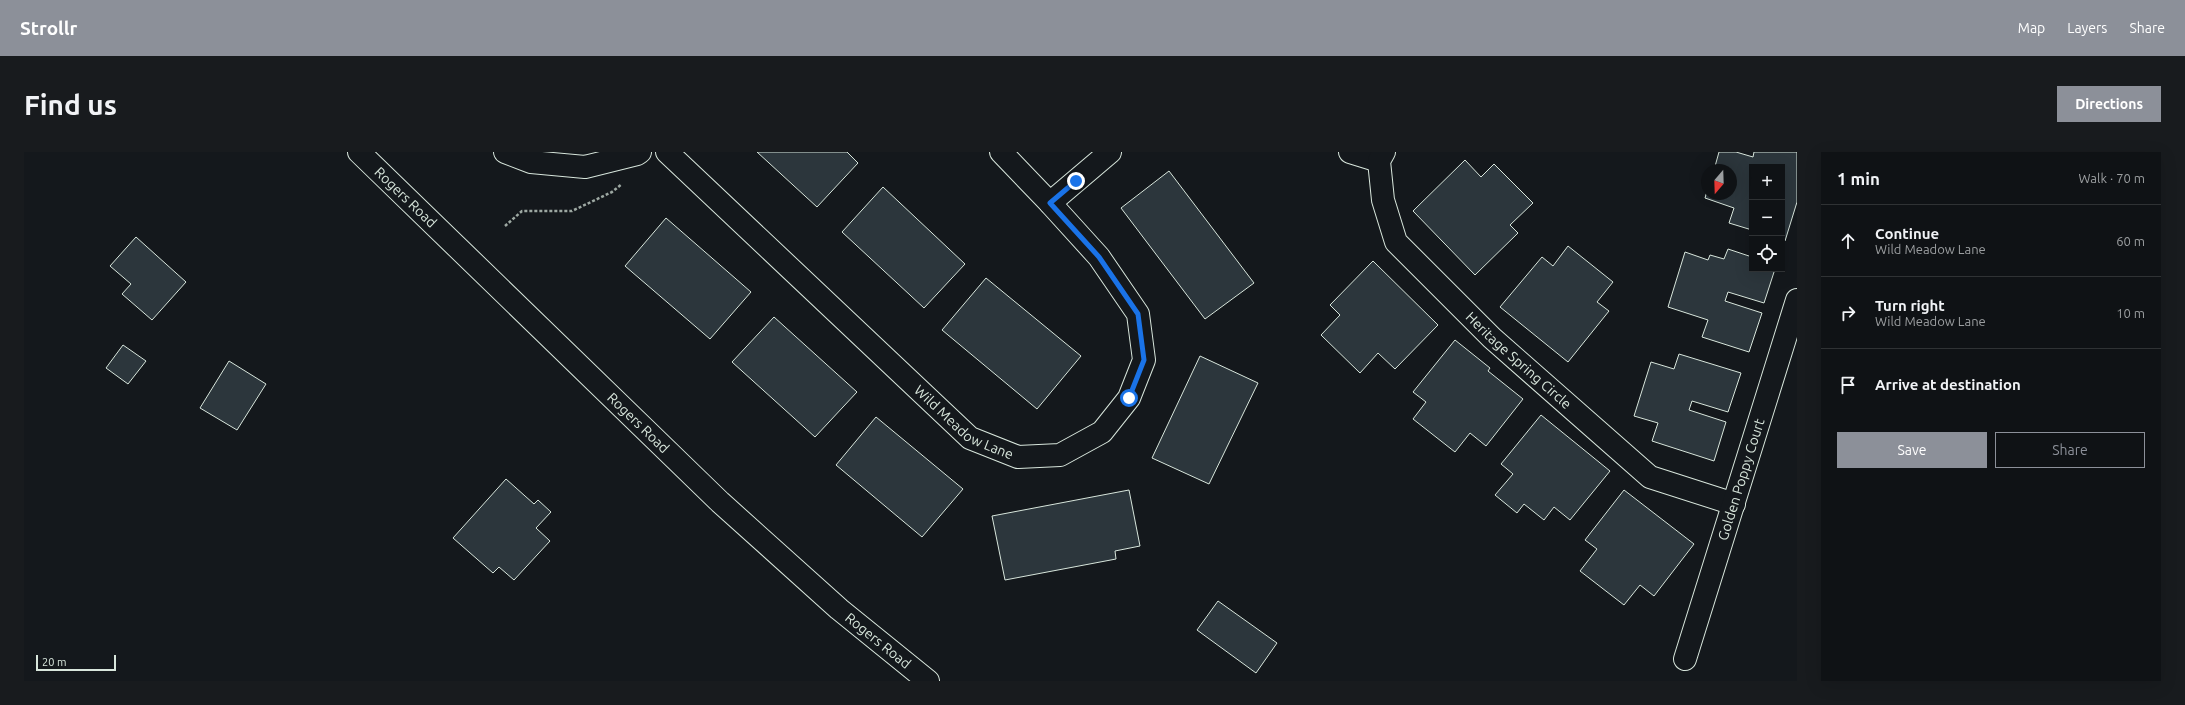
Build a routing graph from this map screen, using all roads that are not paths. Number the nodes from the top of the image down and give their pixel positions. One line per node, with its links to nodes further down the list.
1 (359, 152): 13 (street, Rogers Road)
2 (505, 152): 7 (street)
3 (667, 152): 9 (street, Wild Meadow Lane)
4 (1001, 152): 9 (street, Wild Meadow Lane)
5 (1110, 152): 9 (street)
6 (1350, 152): 8 (street)
7 (639, 153)
8 (1382, 156): 11 (street, Heritage Spring Circle)
9 (1050, 203)
10 (1797, 300): 11 (street, Golden Poppy Court)
11 (1734, 504): 12 (street, Golden Poppy Court)
12 (1685, 659)
13 (928, 681)

